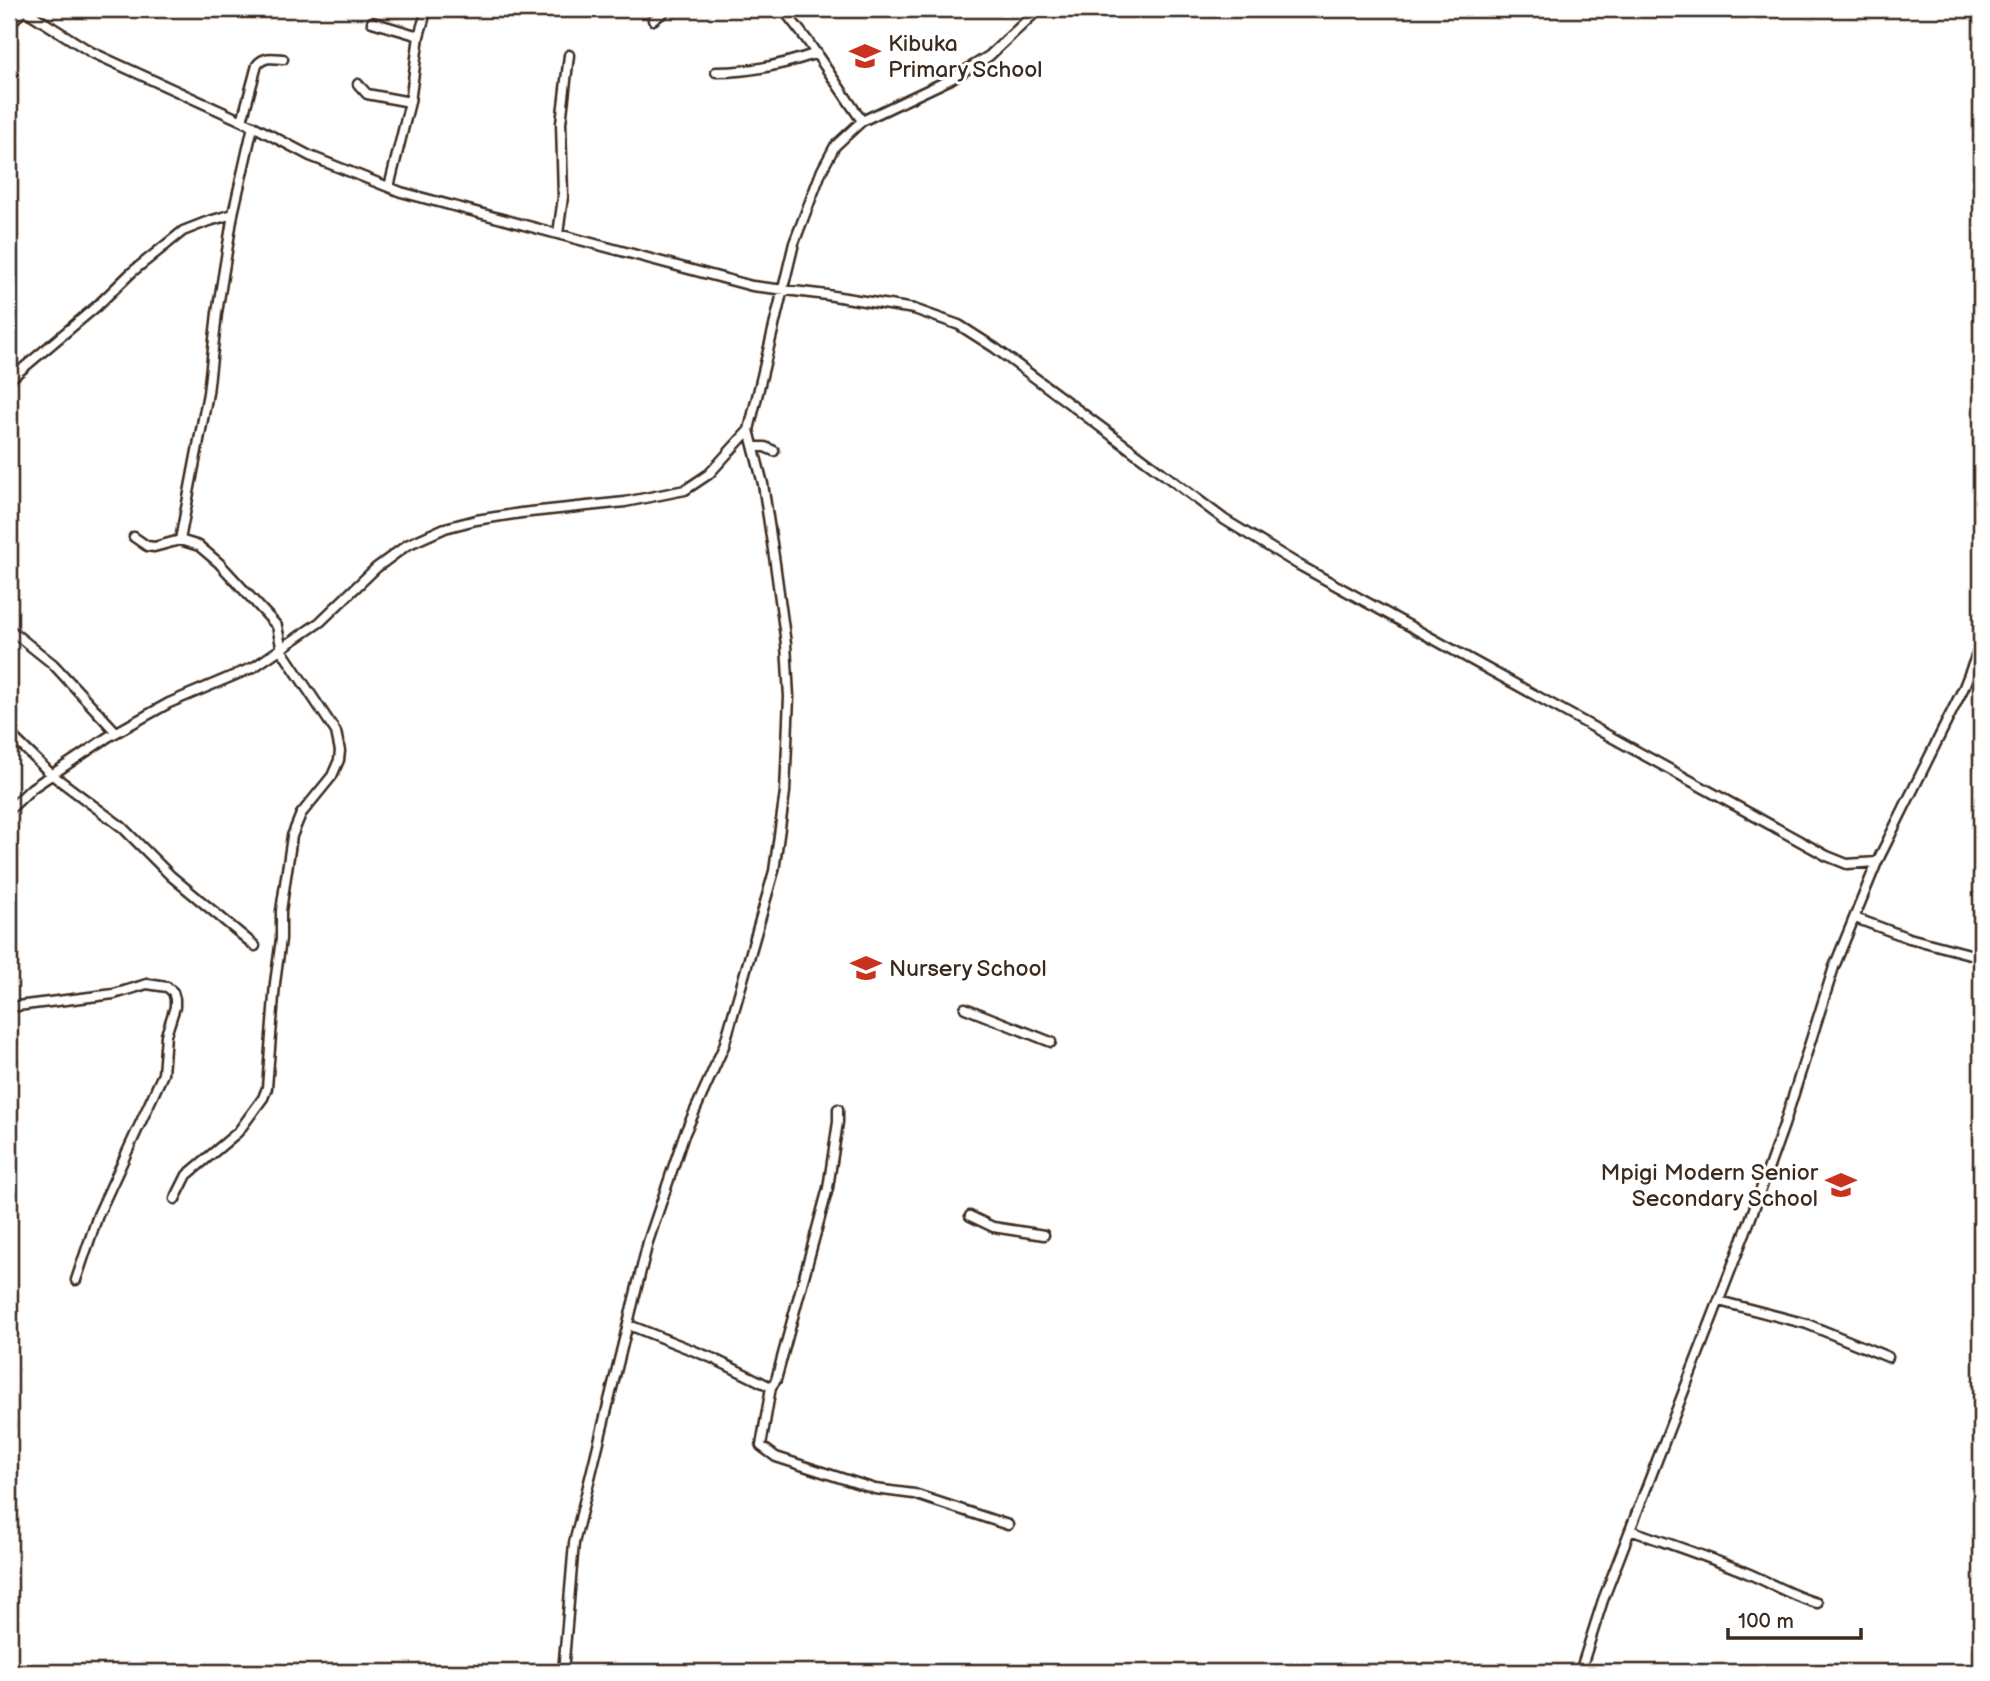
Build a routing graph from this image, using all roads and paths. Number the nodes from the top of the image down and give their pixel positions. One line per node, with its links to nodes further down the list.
1 (24, 9): 8 (street); 18 (street)
2 (427, 9): 9 (street)
3 (668, 9): 6 (street)
4 (783, 9): 10 (street)
5 (1033, 10): 19 (street)
6 (653, 20)
7 (372, 22): 9 (street)
8 (9, 24)
9 (419, 36): 16 (street)
10 (817, 53): 13 (street); 19 (street)
11 (569, 55): 23 (street)
12 (284, 59): 18 (street)
13 (716, 72)
14 (358, 84): 16 (street)
15 (9, 100): 17 (street)
16 (410, 102): 21 (street)
17 (9, 106)
18 (242, 121): 20 (street)
19 (862, 121): 24 (street)
20 (253, 126): 21 (street); 22 (street)
21 (389, 187): 23 (street)
22 (233, 214): 25 (street); 30 (street)
23 (558, 234): 24 (street)
24 (782, 289): 26 (street); 38 (street)
25 (9, 380)
26 (749, 430): 27 (street); 33 (street)
27 (754, 447): 28 (street); 51 (street)
28 (774, 451)
29 (134, 537): 30 (street)
30 (180, 540): 33 (street)
31 (9, 629): 34 (street)
32 (1981, 645): 38 (street)
33 (282, 648): 34 (street); 46 (street)
34 (116, 732): 36 (street)
35 (9, 733): 36 (street)
36 (51, 774): 37 (street); 40 (street)
37 (9, 810)
38 (1877, 862): 39 (street)
39 (1855, 918): 41 (street); 50 (street)
40 (255, 946)
41 (1981, 957)
42 (9, 1007): 49 (street)
43 (965, 1009): 44 (street)
44 (1051, 1042)
45 (838, 1109): 53 (street)
46 (175, 1199)
47 (970, 1216): 48 (street)
48 (1044, 1235)
49 (76, 1280)
50 (1719, 1301): 52 (street); 55 (street)
51 (629, 1325): 53 (street); 57 (street)
52 (1888, 1357)
53 (771, 1387): 54 (street)
54 (1008, 1525)
55 (1630, 1530): 56 (street); 58 (street)
56 (1817, 1603)
57 (563, 1672)
58 (1580, 1672)

